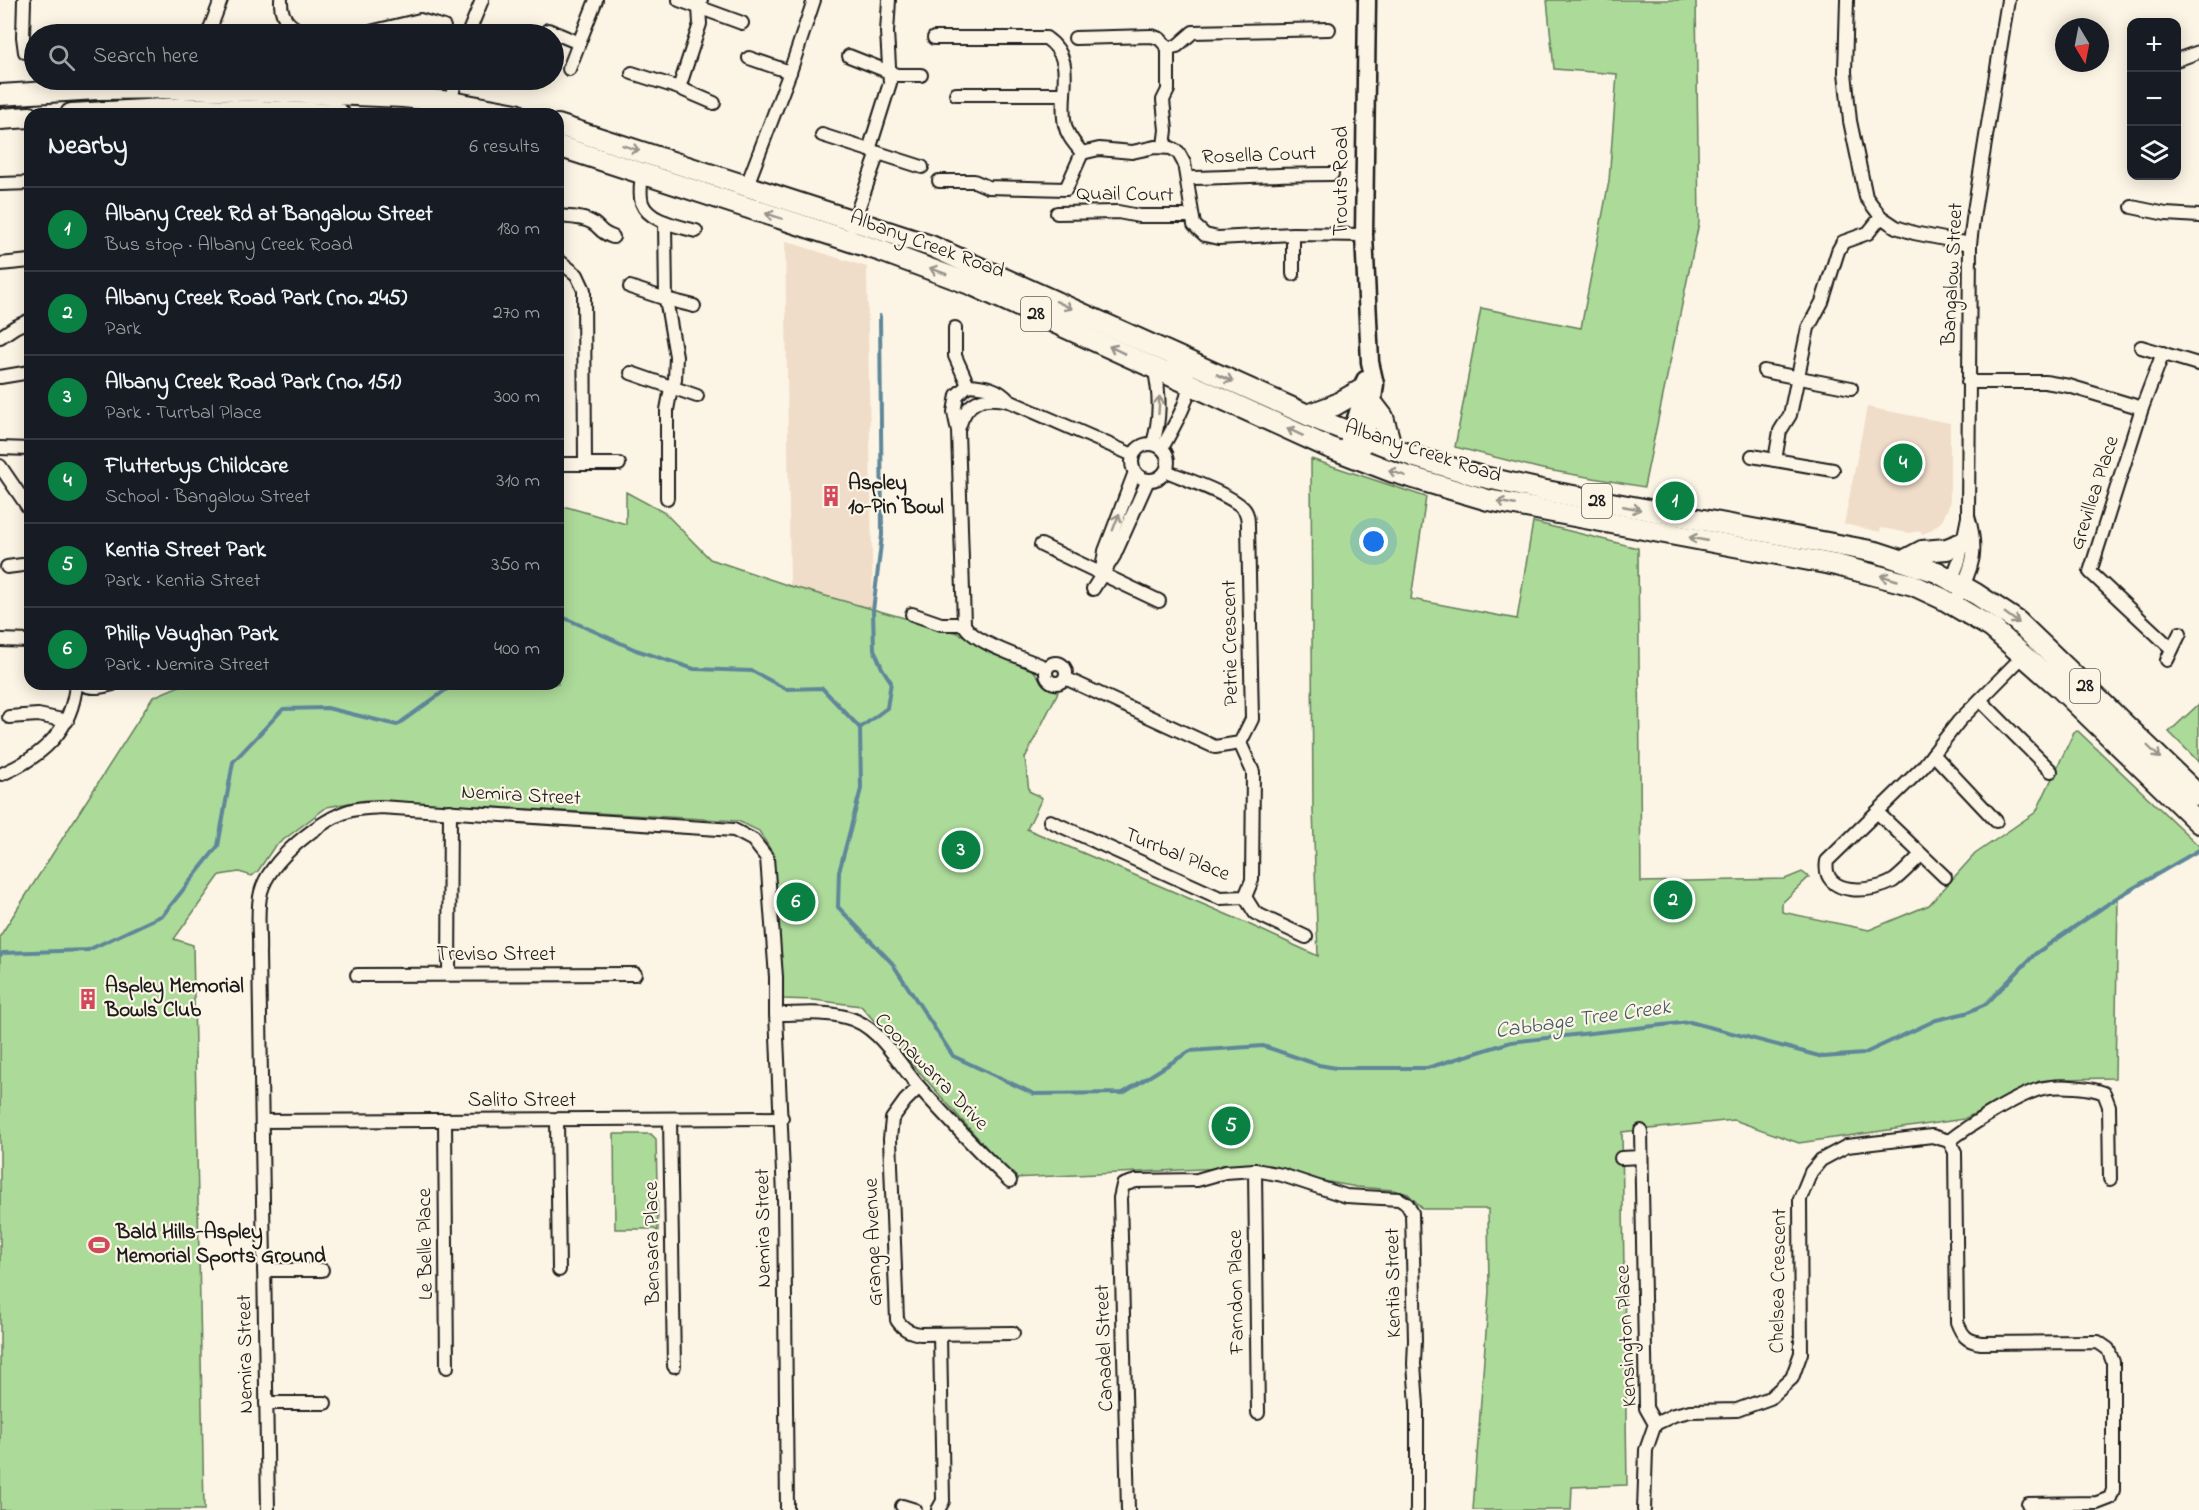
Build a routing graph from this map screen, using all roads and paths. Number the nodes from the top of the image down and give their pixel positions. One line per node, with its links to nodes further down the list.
1 (24, 0): 23 (street)
2 (221, 0): 14 (street)
3 (281, 0): 15 (street)
4 (482, 0): 18 (street)
5 (596, 0): 24 (street)
6 (679, 0): 12 (street)
7 (814, 0): 32 (street)
8 (889, 0): 31 (street)
9 (1367, 0): 72 (street, Trouts Road)
10 (1847, 0): 67 (street)
11 (2008, 0): 75 (street, Bangalow Street)
12 (700, 4): 13 (street); 35 (street)
13 (742, 23)
14 (212, 24)
15 (289, 24)
16 (403, 24): 17 (street)
17 (434, 24)
18 (472, 24)
19 (1329, 29): 25 (street)
20 (564, 37): 24 (street)
21 (934, 38): 41 (street)
22 (1075, 38): 25 (street)
23 (24, 42)
24 (579, 43): 30 (street)
25 (1168, 48): 50 (street)
26 (2199, 52): 29 (street)
27 (849, 56): 31 (street)
28 (749, 58): 32 (street)
29 (2181, 58)
30 (569, 69)
31 (890, 71): 34 (street); 52 (street)
32 (790, 72): 61 (street)
33 (632, 73): 35 (street)
34 (921, 75)
35 (679, 88): 43 (street)
36 (81, 90): 42 (main road)
37 (186, 90): 44 (street)
38 (287, 90): 45 (main road)
39 (453, 90): 45 (street)
40 (956, 94): 41 (street)
41 (1064, 94): 53 (street)
42 (0, 95)
43 (714, 103)
44 (183, 108)
45 (450, 108)
46 (24, 117): 47 (main road)
47 (0, 119)
48 (564, 127): 61 (main road, Albany Creek Road / 28, one-way to 61)
49 (822, 135): 52 (street)
50 (1164, 146): 53 (street); 57 (street)
51 (564, 148): 55 (main road, Albany Creek Road / 28)
52 (874, 152): 54 (street); 68 (street)
53 (1082, 153): 58 (street)
54 (922, 167)
55 (642, 174): 69 (street); 74 (main road, Albany Creek Road / 28, one-way to 55)
56 (1332, 174): 57 (street, Rosella Court)
57 (1187, 178): 65 (street)
58 (939, 181)
59 (24, 183): 60 (street)
60 (0, 184)
61 (747, 185): 68 (main road, Albany Creek Road / 28)
62 (2132, 207): 66 (street)
63 (1057, 213): 65 (street, Quail Court)
64 (564, 216): 73 (street)
65 (1192, 216): 71 (street)
66 (2199, 216)
67 (1881, 217): 75 (street); 95 (street)
68 (854, 220): 74 (street); 88 (main road, Albany Creek Road / 28, one-way to 88)
69 (665, 222): 70 (street); 81 (street)
70 (696, 231)
71 (1293, 234): 72 (street); 79 (street)
72 (1364, 235): 102 (street, Trouts Road)
73 (613, 237)
74 (848, 240): 90 (main road, Albany Creek Road / 28, one-way to 74)
75 (1970, 244): 96 (street, Bangalow Street)
76 (24, 262): 77 (street)
77 (0, 264)
78 (564, 265): 116 (street)
79 (1293, 274)
80 (630, 287): 81 (street)
81 (666, 299): 82 (street); 99 (street)
82 (694, 306)
83 (24, 323): 85 (street)
84 (955, 328): 98 (street)
85 (0, 337)
86 (2141, 347): 87 (street)
87 (2163, 353): 89 (street); 104 (street, Grevillea Place)
88 (1171, 354): 97 (street); 105 (main road, Albany Creek Road / 28, one-way to 105)
89 (2198, 364)
90 (1154, 367): 97 (main road, Albany Creek Road / 28); 108 (street, one-way to 90)
91 (1764, 371): 95 (street)
92 (24, 373): 94 (street)
93 (631, 373): 99 (street)
94 (0, 377)
95 (1797, 378): 100 (street); 115 (street)
96 (1968, 382): 104 (street); 126 (street, Bangalow Street)
97 (1189, 383): 108 (street); 114 (main road, Albany Creek Road / 28, one-way to 97)
98 (968, 385): 103 (street); 106 (street)
99 (671, 388): 101 (street); 124 (street)
100 (1851, 388)
101 (698, 396)
102 (1368, 397): 105 (main road); 107 (street, Trouts Road); 111 (main road)
103 (1010, 401): 106 (street); 112 (street)
104 (2142, 408): 139 (street, Grevillea Place)
105 (1308, 415): 107 (main road, Albany Creek Road / 28)
106 (958, 431): 138 (street)
107 (1358, 436): 111 (main road, Albany Creek Road / 28); 114 (street, Trouts Road)
108 (1158, 445): 112 (street); 121 (street)
109 (0, 448): 110 (street)
110 (24, 449)
111 (1392, 449): 129 (main road, Albany Creek Road / 28, one-way to 129)
112 (1133, 455): 122 (street)
113 (1752, 456): 115 (street)
114 (1352, 457): 136 (main road, Albany Creek Road / 28, one-way to 114)
115 (1775, 460): 120 (street)
116 (585, 463): 117 (street); 118 (street)
117 (564, 464)
118 (619, 464)
119 (0, 466): 125 (street)
120 (1833, 470)
121 (1166, 471): 123 (street); 147 (street, Petrie Crescent)
122 (1135, 472): 123 (street); 132 (street, one-way to 122)
123 (1148, 480): 132 (street)
124 (667, 498)
125 (24, 501)
126 (1968, 516): 127 (street, Bangalow Street); 133 (street, Bangalow Street)
127 (1962, 543): 129 (main road); 133 (street, Bangalow Street)
128 (1041, 545): 132 (street)
129 (1905, 560): 133 (main road, Albany Creek Road / 28)
130 (24, 565): 131 (street)
131 (7, 567)
132 (1101, 573): 134 (street); 135 (street)
133 (1958, 583): 136 (street, Bangalow Street); 151 (main road, Albany Creek Road / 28, one-way to 151)
134 (1093, 589)
135 (1159, 601)
136 (1949, 602): 142 (main road, Albany Creek Road / 28)
137 (912, 614): 138 (street)
138 (964, 624): 147 (street)
139 (2180, 633)
140 (1, 640): 141 (street)
141 (24, 641)
142 (2024, 655): 144 (street); 156 (main road, Albany Creek Road / 28)
143 (76, 690): 146 (street)
144 (1980, 700): 148 (street); 149 (street)
145 (9, 717): 146 (street)
146 (67, 721): 150 (street)
147 (1240, 743): 159 (street, Turrbal Place)
148 (1933, 754): 153 (street); 155 (street)
149 (2051, 771)
150 (2, 774)
151 (2199, 796)
152 (450, 811): 163 (street); 164 (street, Nemira Street); 170 (street, Nemira Street)
153 (1877, 812): 157 (street); 157 (street)
154 (1050, 821): 159 (street, Turrbal Place)
155 (1996, 821)
156 (2199, 823)
157 (1921, 855): 158 (street)
158 (1945, 877)
159 (1245, 897): 160 (street)
160 (1306, 937)
161 (635, 974): 163 (street, Treviso Street)
162 (357, 975): 163 (street, Treviso Street)
163 (449, 975)
164 (776, 1014): 165 (street, Coonawarra Drive); 166 (street, Nemira Street)
165 (919, 1087): 177 (street, Coonawarra Drive); 183 (street, Grange Avenue)
166 (782, 1118): 169 (street, Salito Street); 192 (street, Nemira Street)
167 (445, 1120): 168 (street, Salito Street); 170 (street, Salito Street); 185 (street, Le Belle Place)
168 (557, 1120): 169 (street, Salito Street); 181 (street)
169 (670, 1120): 184 (street, Bensara Place)
170 (262, 1121): 179 (street, Nemira Street)
171 (1641, 1131): 173 (street, Kensington Place)
172 (1949, 1141): 176 (street); 189 (street, Chelsea Crescent); 190 (street)
173 (1641, 1157): 174 (street); 189 (street, Kensington Place)
174 (1621, 1158)
175 (1255, 1170): 178 (street, Kentia Street); 188 (street, Farndon Place); 195 (street, Kentia Street)
176 (2110, 1179)
177 (1010, 1181)
178 (1123, 1185): 194 (street, Canadel Street)
179 (264, 1270): 180 (street); 186 (street, Nemira Street)
180 (322, 1270)
181 (559, 1270)
182 (1013, 1333): 183 (street, Grange Avenue)
183 (940, 1335): 193 (street)
184 (674, 1365)
185 (447, 1367)
186 (266, 1403): 187 (street); 191 (street, Nemira Street)
187 (325, 1403)
188 (1258, 1413)
189 (1655, 1424): 196 (street, Kensington Place)
190 (2028, 1504)
191 (268, 1510)
192 (787, 1510)
193 (938, 1510)
194 (1128, 1510)
195 (1417, 1510)
196 (1644, 1510)

